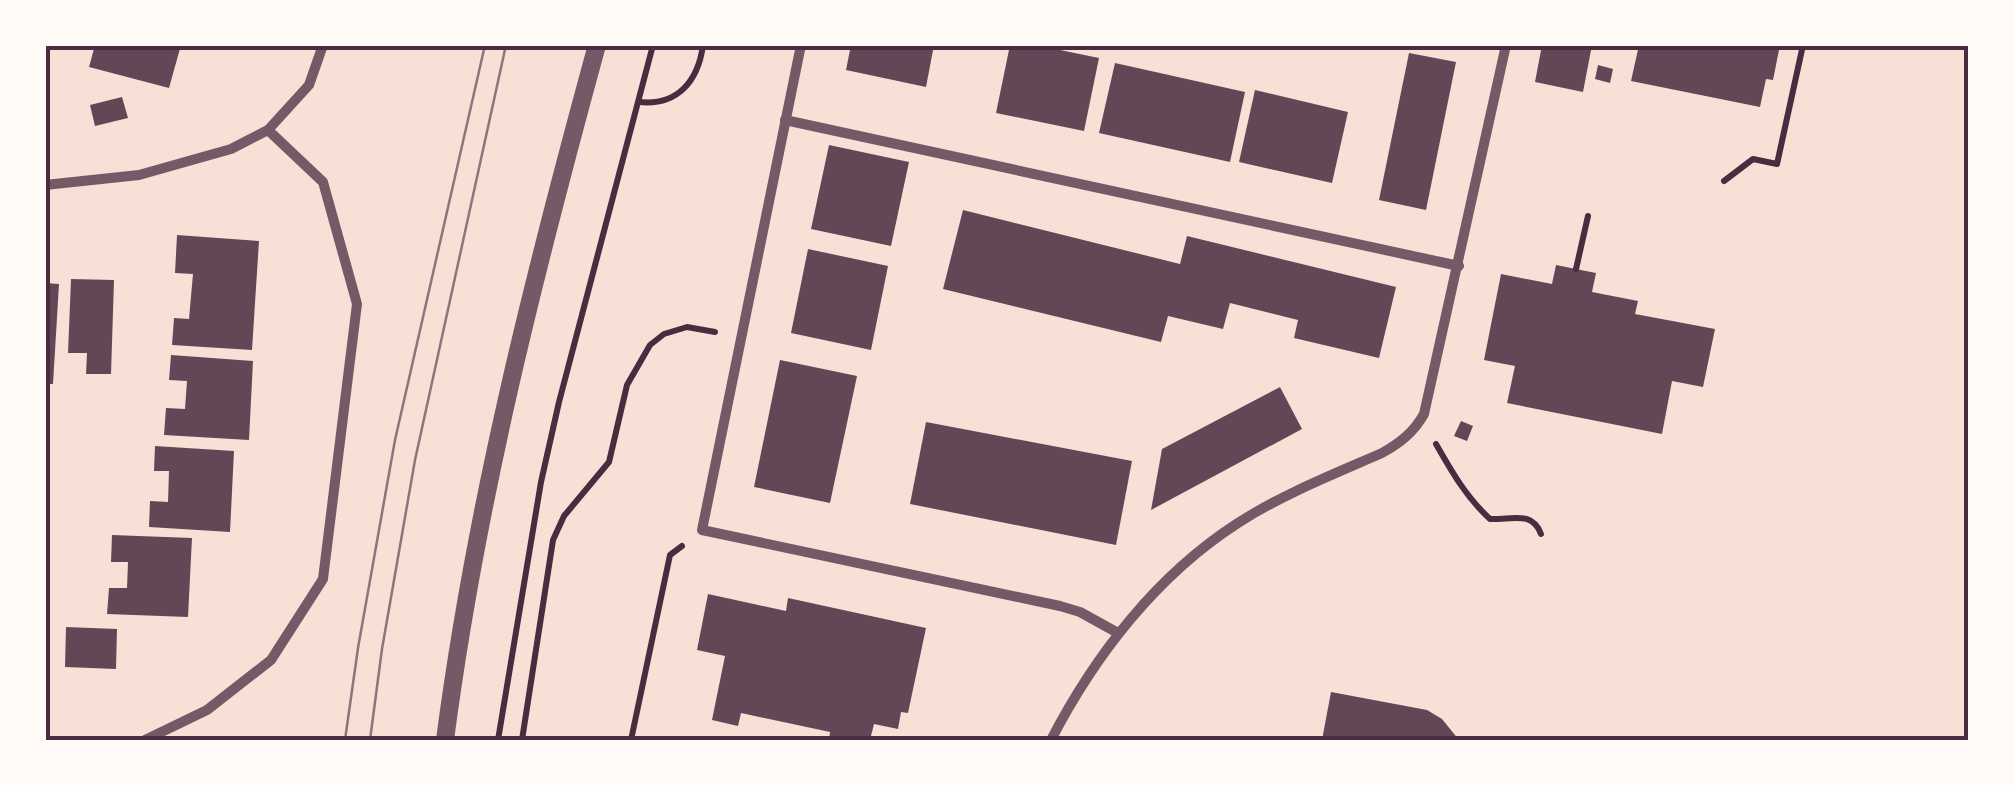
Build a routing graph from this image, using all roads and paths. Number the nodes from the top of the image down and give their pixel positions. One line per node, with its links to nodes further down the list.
1 (323, 45): 10 (street)
2 (598, 45): 22 (street)
3 (653, 45): 8 (path)
4 (704, 45): 8 (path)
5 (801, 45): 9 (street)
6 (1506, 45): 14 (street)
7 (1803, 45): 11 (path)
8 (638, 102): 23 (path)
9 (785, 120): 14 (street); 16 (street)
10 (268, 130): 12 (street); 21 (street)
11 (1724, 181)
12 (45, 185)
13 (1588, 216): 15 (path)
14 (1458, 266): 20 (street)
15 (1576, 269)
16 (741, 336): 18 (street); 24 (path)
17 (1436, 444): 19 (path)
18 (702, 530): 20 (street); 25 (path)
19 (1541, 534)
20 (1118, 632): 26 (street)
21 (146, 740)
22 (445, 740)
23 (498, 740)
24 (522, 740)
25 (631, 740)
26 (1052, 740)

